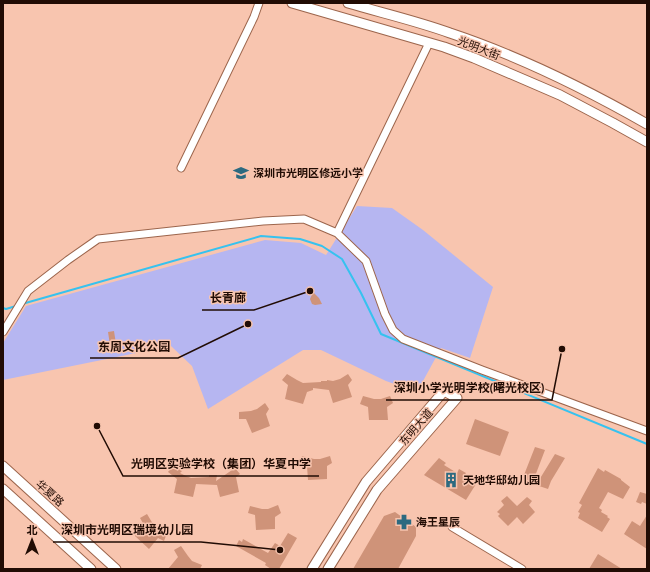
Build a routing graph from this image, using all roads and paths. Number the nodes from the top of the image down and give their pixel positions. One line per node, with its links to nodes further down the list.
1 (259, 3): 7 (street)
2 (292, 3): 4 (main road, 光明大街)
3 (348, 3): 5 (main road, 光明大街)
4 (429, 43): 6 (main road, 光明大街); 8 (street)
5 (647, 124)
6 (647, 142)
7 (181, 168)
8 (337, 234): 9 (street); 10 (street)
9 (3, 332)
10 (647, 432)
11 (3, 466): 15 (main road, 华夏路)
12 (3, 489): 14 (main road)
13 (452, 527): 18 (street)
14 (91, 569)
15 (116, 569)
16 (312, 569): 17 (main road, 东明大道)
17 (328, 569)
18 (522, 569)

